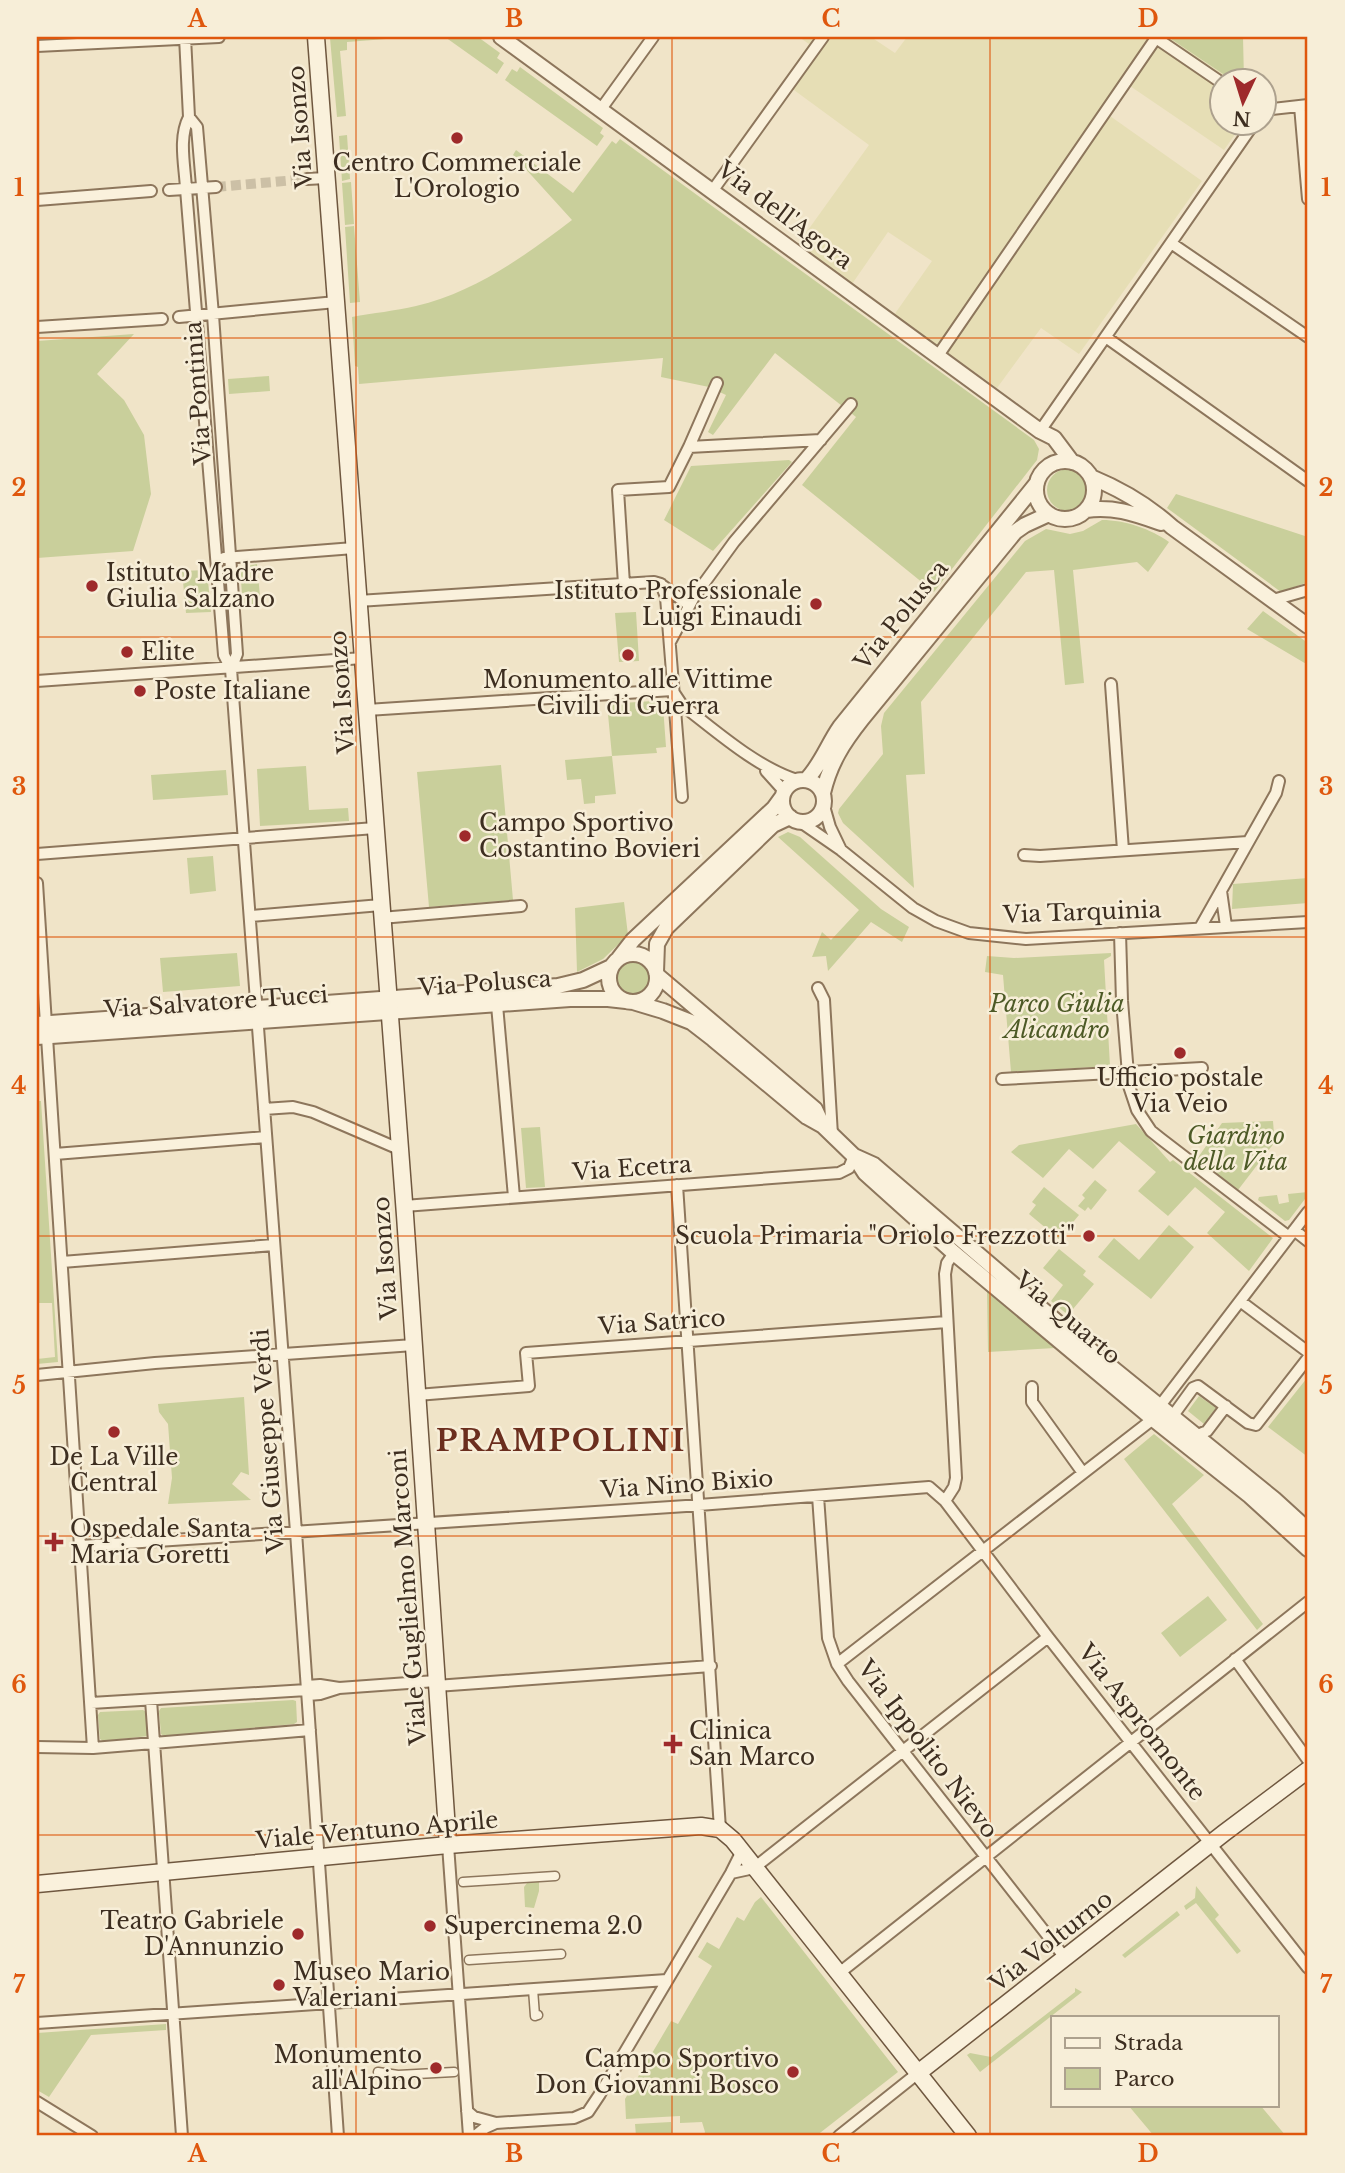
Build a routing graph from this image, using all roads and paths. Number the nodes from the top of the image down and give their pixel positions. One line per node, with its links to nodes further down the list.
1 (219, 37): 6 (street)
2 (316, 37): 16 (main road, Via Isonzo)
3 (501, 37): 12 (street, Via dell'Agora)
4 (653, 37): 12 (street)
5 (823, 37): 22 (street)
6 (185, 38): 8 (street); 14 (street, Via Pontinia)
7 (1156, 38): 10 (street); 35 (street)
8 (54, 41): 9 (street)
9 (37, 46)
10 (1208, 73)
11 (1304, 106): 13 (street); 24 (street)
12 (601, 109): 22 (street, Via dell'Agora)
13 (1278, 109)
14 (189, 117): 18 (street, Via Pontinia); 20 (street, Via Pontinia)
15 (1245, 136): 26 (street)
16 (327, 178): 17 (street); 27 (main road, Via Isonzo)
17 (307, 179)
18 (203, 187): 19 (street); 20 (street); 28 (street, Via Pontinia)
19 (216, 187)
20 (186, 188): 21 (street); 29 (street, Via Pontinia)
21 (169, 190)
22 (713, 190): 35 (street, Via dell'Agora)
23 (151, 191): 25 (street)
24 (1308, 199)
25 (37, 200)
26 (1171, 243): 33 (street); 34 (street)
27 (336, 302): 28 (street); 51 (main road, Via Isonzo)
28 (214, 315): 29 (street); 52 (street, Via Pontinia)
29 (197, 316): 30 (street); 53 (street, Via Pontinia)
30 (179, 317)
31 (163, 319): 32 (street)
32 (37, 327)
33 (1308, 337)
34 (1107, 338): 38 (street); 44 (street)
35 (937, 356): 38 (street, Via dell'Agora)
36 (717, 383): 40 (street)
37 (851, 404): 39 (street)
38 (1041, 431): 41 (street, Via dell'Agora); 42 (street)
39 (821, 440): 40 (street); 59 (street)
40 (689, 447): 54 (street)
41 (1072, 462): 42 (street); 43 (street, Via dell'Agora)
42 (1048, 466): 45 (street)
43 (1091, 477): 46 (street, Via dell'Agora); 48 (street)
44 (1308, 481)
45 (1037, 483): 49 (street); 69 (street, Via Polusca)
46 (1120, 491): 47 (street); 50 (street, Via dell'Agora)
47 (1110, 508): 48 (street, Via dell'Agora); 50 (street, Via dell'Agora)
48 (1086, 510): 49 (street, Via dell'Agora)
49 (1049, 514): 73 (street, Via Polusca)
50 (1172, 527): 57 (street, Via dell'Agora)
51 (354, 548): 52 (street); 58 (main road, Via Isonzo)
52 (230, 558): 53 (street); 63 (street, Via Pontinia)
53 (215, 559): 63 (street, Via Pontinia)
54 (624, 584): 55 (street); 58 (street)
55 (661, 584): 59 (street); 61 (street)
56 (1308, 590): 57 (street)
57 (1273, 600): 60 (street, Via dell'Agora)
58 (358, 601): 62 (main road, Via Isonzo)
59 (689, 605): 61 (street)
60 (1308, 626)
61 (670, 642): 66 (street)
62 (363, 657): 63 (street); 67 (main road, Via Isonzo)
63 (232, 668): 64 (street); 76 (street, Via Pontinia)
64 (37, 681)
65 (1111, 684): 79 (street)
66 (672, 691): 67 (street); 68 (street); 72 (street)
67 (367, 710): 75 (main road, Via Isonzo)
68 (760, 763): 69 (street); 71 (street)
69 (802, 780): 71 (street, Via Polusca); 73 (street)
70 (1279, 781): 77 (street)
71 (783, 794): 74 (street); 91 (street, Via Polusca)
72 (682, 797)
73 (824, 799): 74 (street); 78 (street, Via Tarquinia)
74 (794, 819): 78 (street, Via Tarquinia); 92 (street)
75 (375, 828): 76 (street); 85 (main road, Via Isonzo)
76 (245, 838): 80 (street); 86 (street, Via Pontinia)
77 (1248, 842): 79 (street); 83 (street)
78 (841, 850): 90 (street, Via Tarquinia)
79 (1123, 850): 81 (street)
80 (37, 855)
81 (1024, 855)
82 (37, 883): 98 (street)
83 (1221, 888): 88 (street); 89 (street)
84 (521, 906): 85 (street)
85 (381, 912): 86 (street); 96 (main road, Via Isonzo)
86 (250, 916): 97 (street, Via Pontinia)
87 (1308, 922): 88 (street, Via Tarquinia)
88 (1226, 926): 89 (street, Via Tarquinia)
89 (1200, 928): 90 (street, Via Tarquinia)
90 (1120, 933): 100 (street)
91 (615, 962): 92 (street); 94 (street); 96 (street, Via Polusca)
92 (657, 974): 94 (street); 103 (street, Via Quarto)
93 (818, 988): 103 (street)
94 (629, 1001): 95 (street, Via Polusca); 103 (street, Via Quarto)
95 (497, 1005): 96 (street, Via Polusca); 109 (street)
96 (388, 1006): 97 (street, Via Salvatore Tucci); 105 (main road, Via Isonzo)
97 (257, 1015): 98 (street, Via Salvatore Tucci); 102 (street, Via Giuseppe Verdi)
98 (42, 1030): 106 (street)
99 (1202, 1068): 100 (street)
100 (1127, 1073): 101 (street); 112 (street)
101 (1002, 1079)
102 (264, 1109): 104 (street, Via Giuseppe Verdi); 105 (street)
103 (828, 1130): 107 (street, Via Quarto)
104 (266, 1137): 106 (street); 114 (street, Via Giuseppe Verdi)
105 (399, 1149): 110 (main road, Via Isonzo)
106 (55, 1154): 116 (street)
107 (854, 1156): 108 (street, Via Ecetra); 115 (street, Via Quarto)
108 (677, 1185): 109 (street, Via Ecetra); 119 (street)
109 (514, 1197): 110 (street, Via Ecetra)
110 (404, 1206): 120 (main road, Via Isonzo)
111 (1308, 1212): 112 (street)
112 (1291, 1233): 113 (street); 117 (street)
113 (1308, 1241)
114 (274, 1245): 116 (street); 122 (street, Via Giuseppe Verdi)
115 (959, 1248): 118 (street); 129 (street, Via Quarto)
116 (62, 1262): 124 (street)
117 (1240, 1301): 121 (street); 129 (street)
118 (947, 1322): 119 (street, Via Satrico); 134 (street)
119 (688, 1341): 127 (street, Via Satrico); 135 (street)
120 (414, 1345): 122 (street); 127 (main road, Viale Guglielmo Marconi)
121 (1308, 1352)
122 (283, 1355): 124 (street); 137 (street, Via Giuseppe Verdi)
123 (1308, 1358): 128 (street)
124 (68, 1372): 125 (street); 139 (street)
125 (37, 1375)
126 (1032, 1387): 132 (street)
127 (417, 1395): 136 (main road, Viale Guglielmo Marconi)
128 (1226, 1406): 130 (street); 131 (street)
129 (1156, 1413): 130 (street, Via Quarto); 132 (street); 138 (street, Via Quarto)
130 (1172, 1417): 131 (street, Via Quarto)
131 (1195, 1436): 138 (street, Via Quarto)
132 (1083, 1473): 140 (street)
133 (818, 1496): 134 (street, Via Nino Bixio); 135 (street, Via Nino Bixio); 144 (street, Via Ippolito Nievo)
134 (945, 1501): 140 (street, Via Aspromonte)
135 (699, 1505): 136 (street, Via Nino Bixio); 145 (street)
136 (426, 1524): 137 (street, Via Nino Bixio); 146 (main road, Viale Guglielmo Marconi)
137 (296, 1532): 139 (street, Via Nino Bixio); 147 (street, Via Giuseppe Verdi)
138 (1304, 1532)
139 (81, 1546): 149 (street)
140 (982, 1550): 142 (street, Via Aspromonte); 144 (street)
141 (1308, 1602): 143 (street)
142 (1048, 1637): 151 (street, Via Aspromonte); 155 (street)
143 (1235, 1659): 151 (street); 156 (street)
144 (838, 1664): 155 (street, Via Ippolito Nievo)
145 (711, 1665): 146 (street); 158 (street)
146 (436, 1684): 147 (street); 160 (main road, Viale Guglielmo Marconi)
147 (307, 1690): 148 (street); 150 (street, Via Giuseppe Verdi)
148 (151, 1700): 149 (street); 152 (street)
149 (91, 1703): 154 (street)
150 (310, 1730): 152 (street); 162 (street, Via Giuseppe Verdi)
151 (1131, 1742): 159 (street, Via Aspromonte); 163 (street)
152 (154, 1744): 154 (street); 165 (street)
153 (37, 1747): 154 (street)
154 (93, 1748)
155 (903, 1751): 163 (street, Via Ippolito Nievo); 164 (street)
156 (1308, 1760)
157 (1308, 1770): 159 (main road, Via Volturno)
158 (720, 1829): 160 (main road, Viale Ventuno Aprile); 161 (main road)
159 (1211, 1844): 171 (main road, Via Volturno); 173 (street, Via Aspromonte)
160 (448, 1845): 162 (main road, Viale Ventuno Aprile); 177 (street)
161 (742, 1851): 164 (main road); 166 (street)
162 (319, 1857): 165 (main road, Viale Ventuno Aprile); 178 (street, Via Giuseppe Verdi)
163 (984, 1857): 171 (street, Via Ippolito Nievo); 174 (street)
164 (754, 1868): 166 (street); 174 (main road)
165 (164, 1872): 169 (main road, Viale Ventuno Aprile); 179 (street)
166 (731, 1873): 175 (street)
167 (555, 1876): 168 (street)
168 (463, 1882)
169 (37, 1884)
170 (561, 1954): 172 (street)
171 (1066, 1959): 184 (main road, Via Volturno)
172 (469, 1960)
173 (1308, 1968)
174 (838, 1974): 184 (main road)
175 (667, 1980): 176 (street); 187 (street)
176 (533, 1989): 177 (street); 180 (street)
177 (459, 1994): 178 (street); 186 (street)
178 (329, 2004): 179 (street); 190 (street, Via Giuseppe Verdi)
179 (173, 2014): 181 (street); 189 (street)
180 (538, 2015)
181 (37, 2023)
182 (378, 2072): 183 (street)
183 (454, 2072)
184 (918, 2073): 193 (street); 194 (main road)
185 (37, 2102): 188 (street)
186 (467, 2111): 187 (street); 191 (street)
187 (496, 2123): 192 (street)
188 (92, 2136)
189 (182, 2136)
190 (338, 2136)
191 (469, 2136)
192 (475, 2136)
193 (839, 2136)
194 (968, 2136)

